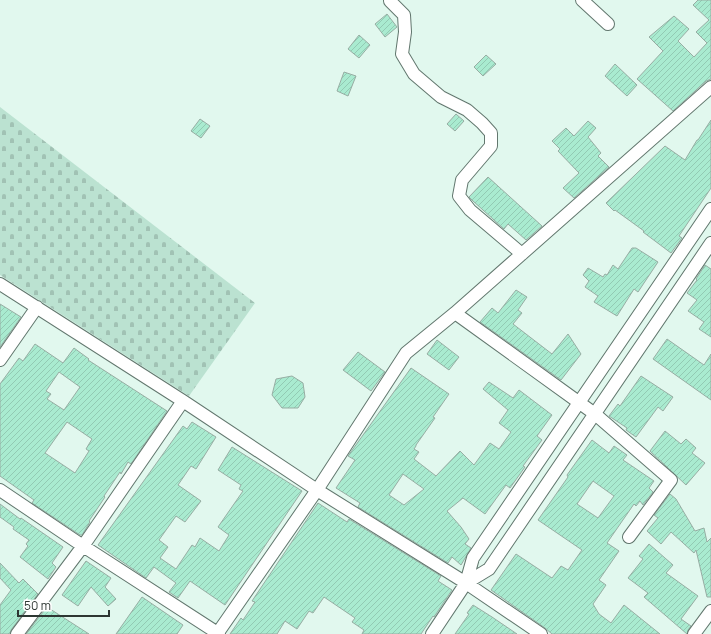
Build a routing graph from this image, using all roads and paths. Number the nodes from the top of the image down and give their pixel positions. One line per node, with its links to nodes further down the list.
1 (390, 0): 8 (street)
2 (582, 0): 3 (street)
3 (608, 24)
4 (711, 86): 8 (street)
5 (711, 209): 6 (street)
6 (695, 232): 7 (street); 14 (street)
7 (711, 244): 15 (street)
8 (522, 254): 11 (street)
9 (0, 284): 10 (street)
10 (37, 307): 12 (street); 13 (street)
11 (455, 313): 14 (street); 17 (street)
12 (0, 360)
13 (183, 401): 17 (street); 19 (street)
14 (579, 403): 15 (street); 20 (street)
15 (595, 414): 18 (street); 20 (street)
16 (0, 490): 19 (street)
17 (317, 490): 20 (street); 23 (street)
18 (629, 537)
19 (83, 546): 22 (street); 23 (street)
20 (466, 583): 24 (street); 25 (street)
21 (711, 611): 26 (street)
22 (17, 634)
23 (218, 634)
24 (432, 634)
25 (541, 634)
26 (694, 634)

